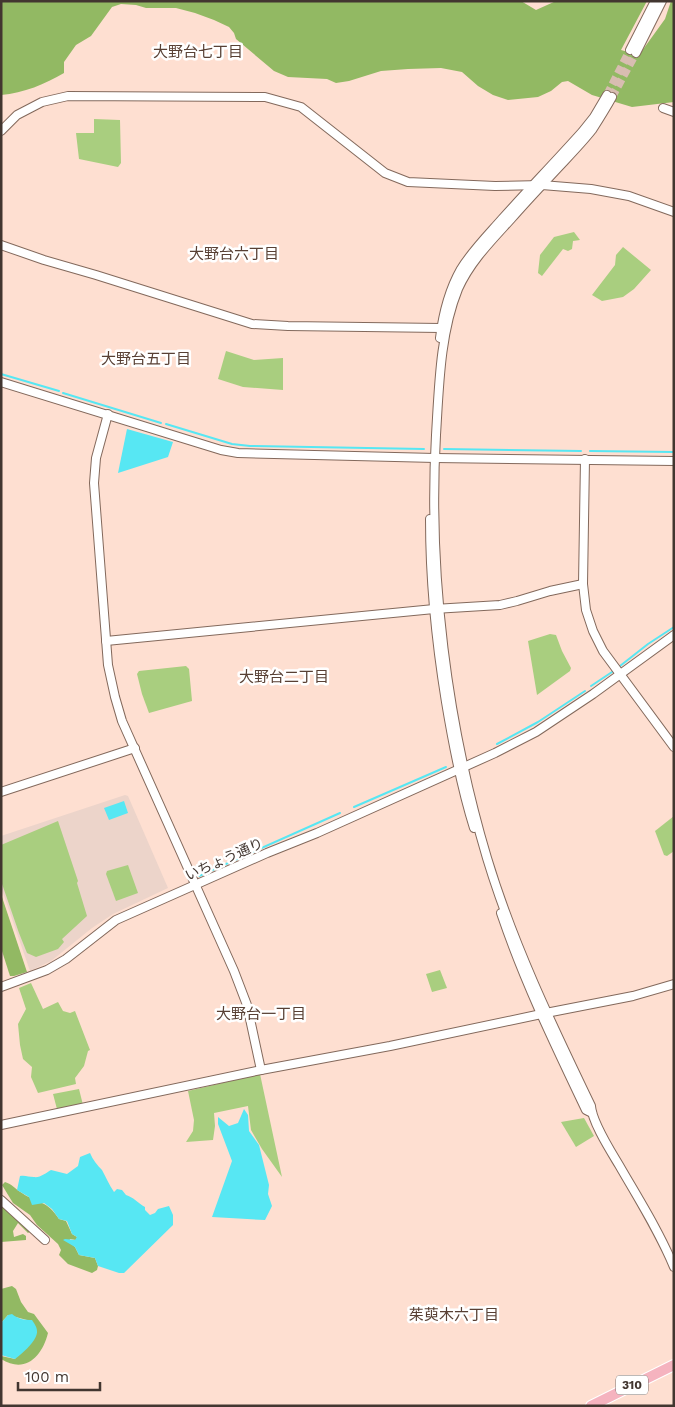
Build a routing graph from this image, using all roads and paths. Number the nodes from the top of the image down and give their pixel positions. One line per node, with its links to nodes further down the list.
1 (655, 1): 2 (street)
2 (662, 1)
3 (662, 108): 4 (street)
4 (674, 112)
5 (1, 132): 7 (street)
6 (542, 185): 7 (street); 7 (street); 8 (street); 13 (street)
7 (532, 186): 10 (street)
8 (674, 212)
9 (1, 246): 10 (street)
10 (441, 328): 13 (street)
11 (1, 382): 12 (street)
12 (108, 414): 13 (street); 19 (street)
13 (432, 458): 14 (street); 17 (street)
14 (584, 459): 15 (street); 16 (street)
15 (674, 461)
16 (583, 584): 17 (street); 20 (street)
17 (437, 609): 19 (street); 23 (street)
18 (674, 635): 20 (street, いちょう通り)
19 (106, 641): 22 (street)
20 (620, 674): 21 (street); 23 (street, いちょう通り)
21 (674, 747)
22 (135, 748): 24 (street); 25 (street)
23 (461, 767): 25 (street, いちょう通り); 28 (street)
24 (1, 792)
25 (196, 885): 27 (street, いちょう通り); 29 (street)
26 (674, 984): 28 (street)
27 (1, 987)
28 (544, 1013): 29 (street); 33 (street)
29 (261, 1070): 30 (street)
30 (1, 1124)
31 (1, 1200): 32 (street)
32 (45, 1240)
33 (674, 1267)
34 (674, 1365): 35 (highway, 310)
35 (591, 1406)

